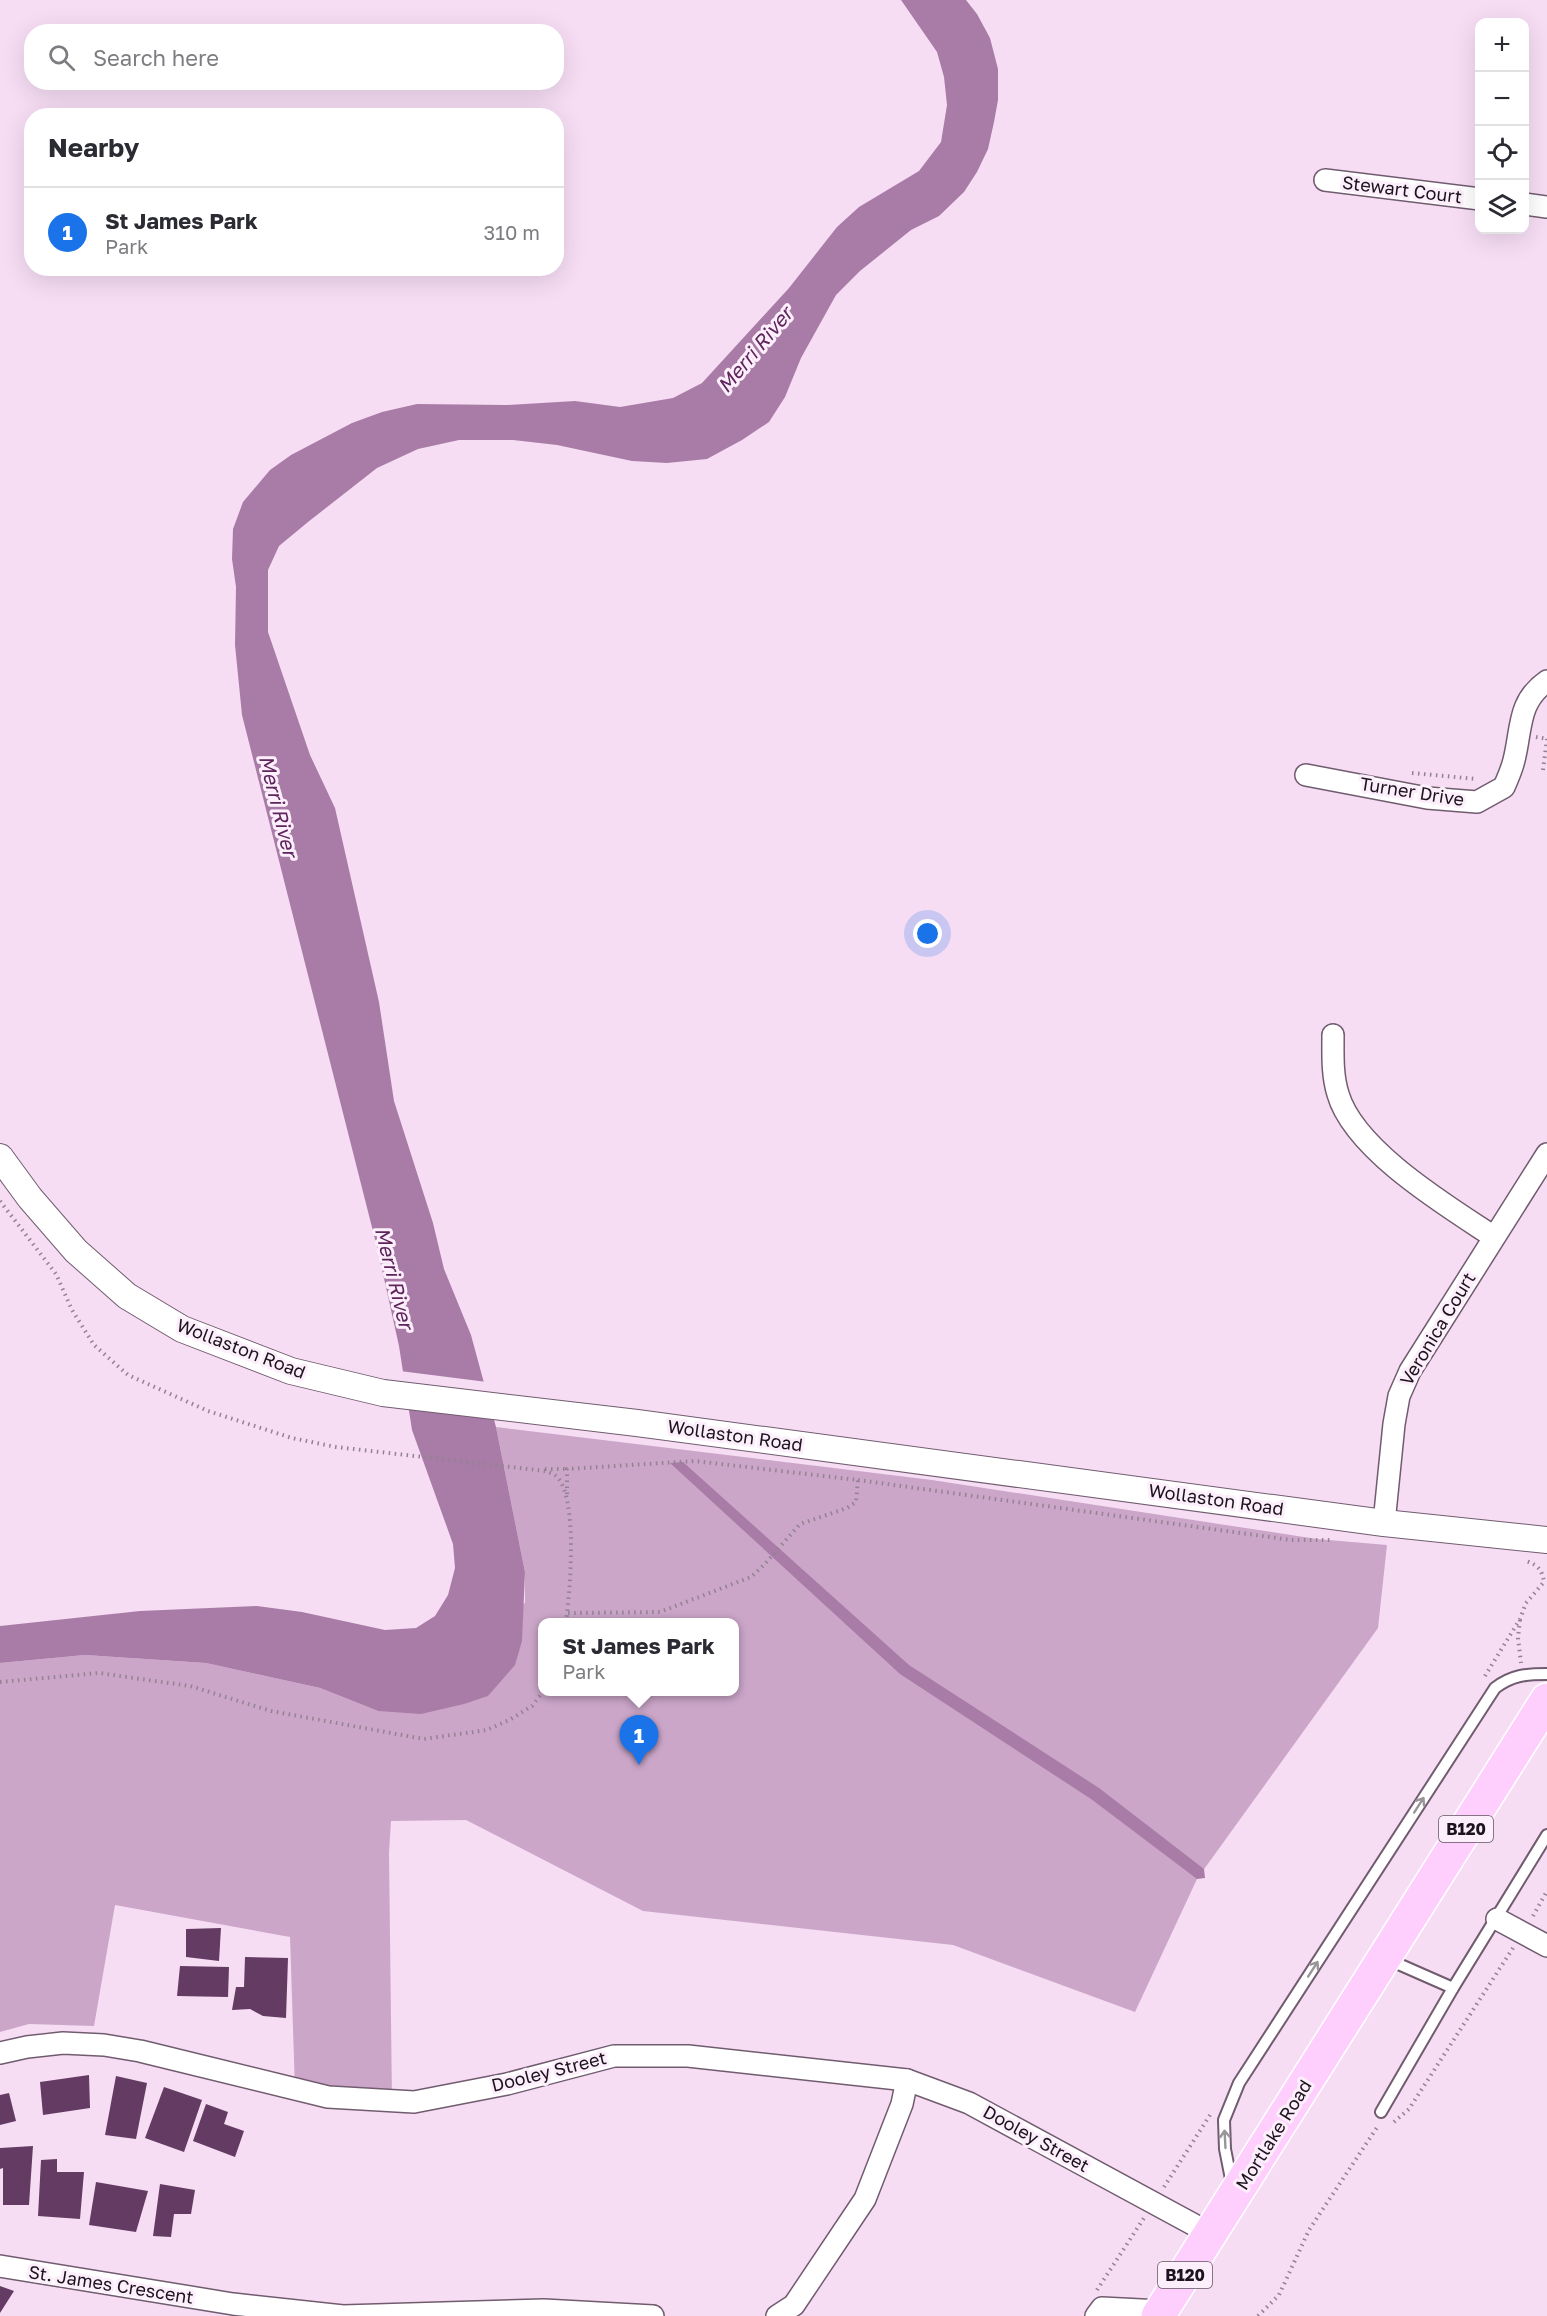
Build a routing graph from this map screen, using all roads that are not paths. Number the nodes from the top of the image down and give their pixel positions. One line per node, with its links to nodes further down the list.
1 (1325, 180): 2 (street, Stewart Court)
2 (1475, 199)
3 (1529, 205): 4 (street)
4 (1547, 207)
5 (1547, 681): 6 (street, Turner Drive)
6 (1306, 775)
7 (1333, 1035): 10 (street)
8 (1547, 1154): 10 (street, Veronica Court)
9 (0, 1157): 11 (street, Wollaston Road)
10 (1494, 1237): 11 (street, Veronica Court)
11 (1384, 1523): 12 (street, Wollaston Road)
12 (1547, 1540)
13 (1547, 1674): 23 (lane, one-way to 13)
14 (1547, 1700): 18 (main road, Mortlake Road / B120)
15 (1547, 1835): 16 (lane)
16 (1497, 1919): 17 (street); 19 (lane)
17 (1547, 1946)
18 (1385, 1958): 19 (lane); 23 (main road, Mortlake Road / B120)
19 (1452, 1988): 22 (lane)
20 (0, 2053): 21 (street, Dooley Street)
21 (907, 2080): 24 (street, Dooley Street); 28 (street)
22 (1381, 2112)
23 (1235, 2196): 24 (main road, Mortlake Road / B120)
24 (1211, 2234): 26 (main road, Mortlake Road / B120)
25 (0, 2266): 27 (street, St. James Crescent)
26 (1160, 2313): 29 (street, Mortlake Road)
27 (653, 2316)
28 (777, 2316)
29 (1096, 2316)

